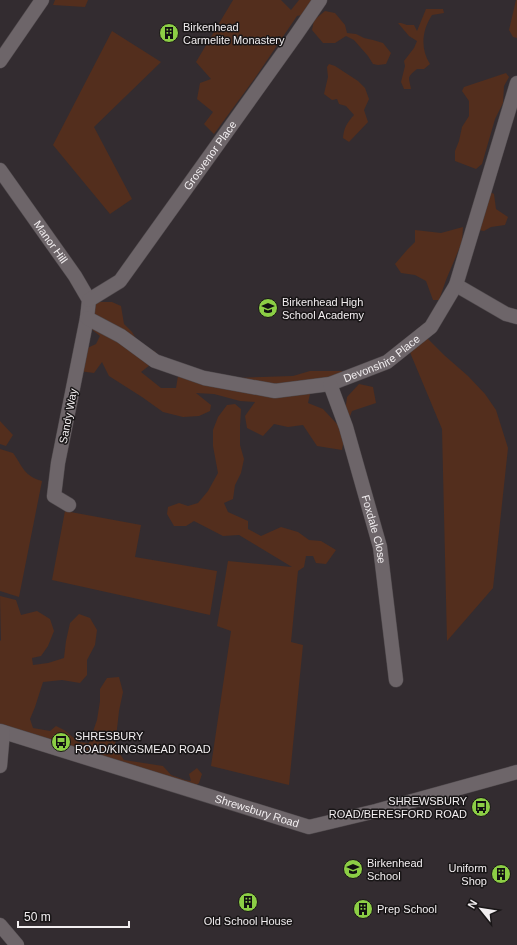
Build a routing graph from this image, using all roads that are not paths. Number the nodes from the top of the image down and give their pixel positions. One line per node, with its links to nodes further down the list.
1 (42, 0): 3 (street)
2 (320, 0): 7 (street, Grosvenor Place)
3 (0, 61)
4 (517, 83): 6 (street, Devonshire Place)
5 (0, 170): 7 (street, Manor Hill)
6 (456, 285): 8 (street); 10 (street, Devonshire Place)
7 (89, 300): 9 (street)
8 (517, 317)
9 (87, 318): 10 (street, Devonshire Place); 11 (street, Sandy Way)
10 (330, 384): 12 (street, Foxdale Close)
11 (69, 505)
12 (396, 680)
13 (1, 732): 14 (street); 15 (street, Shrewsbury Road)
14 (0, 766)
15 (517, 772)
16 (0, 925): 17 (street)
17 (17, 945)

